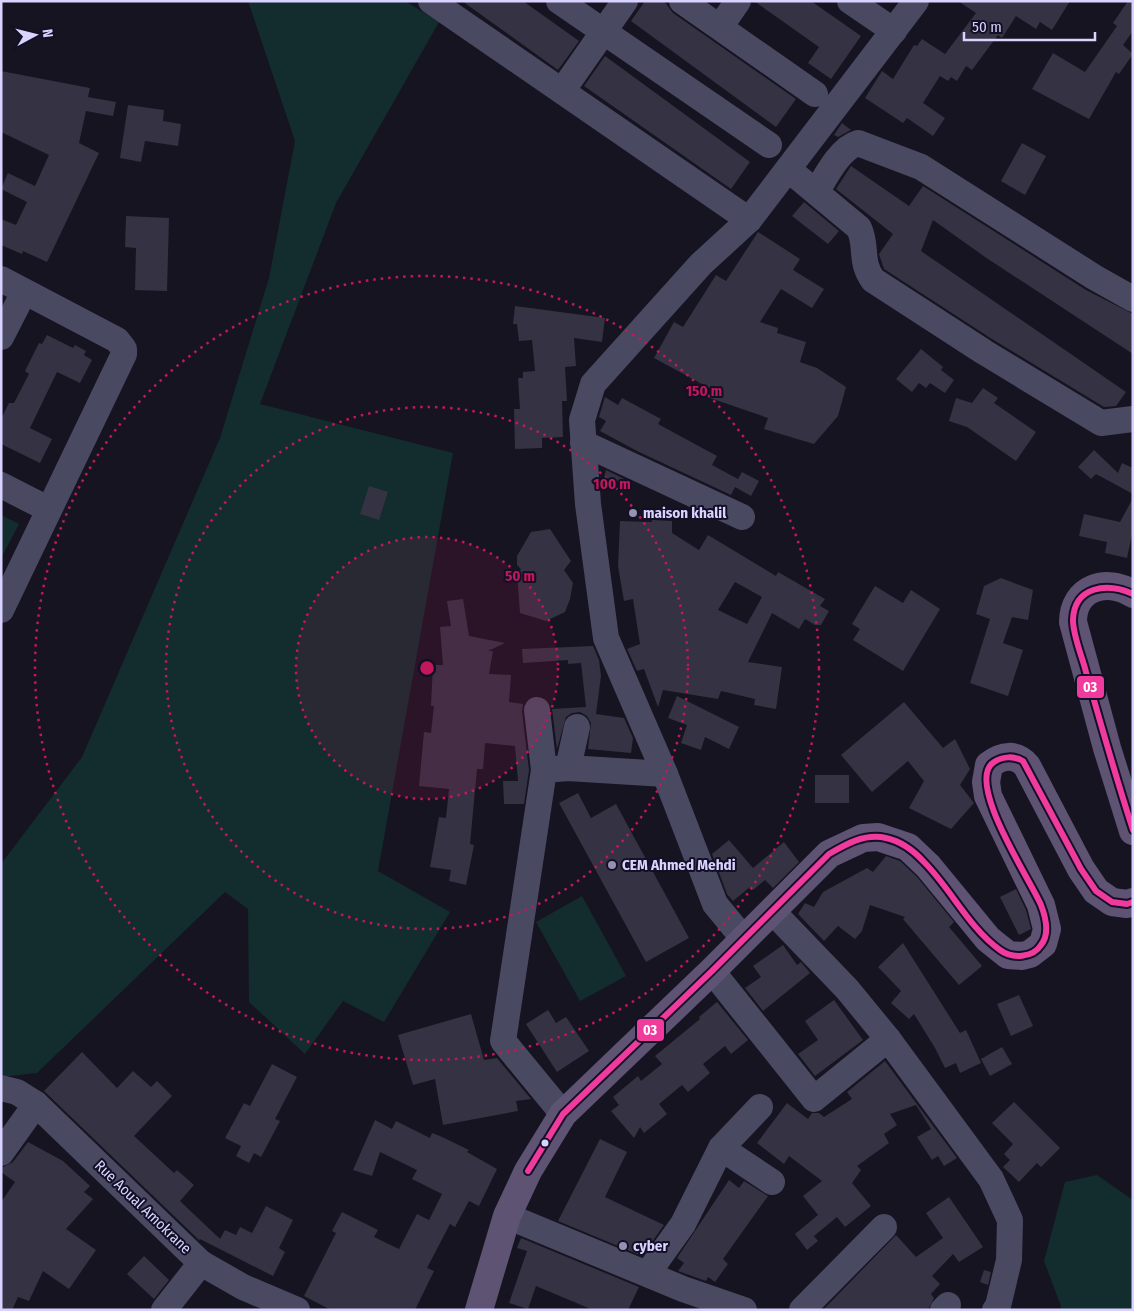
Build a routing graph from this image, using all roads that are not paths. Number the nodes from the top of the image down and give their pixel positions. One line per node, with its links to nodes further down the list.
1 (559, 1): 10 (street)
2 (626, 1): 10 (street)
3 (682, 1): 8 (street)
4 (738, 1): 8 (street)
5 (850, 1): 9 (street)
6 (916, 1): 9 (street)
7 (440, 4): 11 (street)
8 (720, 27): 12 (street)
9 (894, 31): 14 (street)
10 (604, 32): 11 (street); 13 (street)
11 (562, 91): 16 (street)
12 (815, 94)
13 (769, 145)
14 (788, 169): 15 (street); 16 (street)
15 (817, 191): 19 (street); 21 (street)
16 (749, 220): 22 (street)
17 (1, 279): 18 (street)
18 (24, 292): 20 (street); 24 (street)
19 (1133, 299)
20 (1, 337)
21 (1133, 419)
22 (583, 443): 25 (street); 31 (street)
23 (1, 485): 24 (street)
24 (48, 509): 27 (street)
25 (742, 517)
26 (1133, 594): 32 (main road)
27 (1, 610)
28 (537, 710): 30 (street)
29 (577, 727): 30 (street)
30 (556, 769): 31 (street); 41 (street)
31 (665, 774): 35 (street)
32 (1133, 832)
33 (1133, 902): 34 (main road)
34 (772, 912): 35 (main road); 37 (street)
35 (743, 938): 36 (main road)
36 (712, 971): 37 (street); 41 (main road)
37 (888, 1039): 55 (street)
38 (1, 1088): 39 (street, Rue Aoual Amokrane)
39 (36, 1104): 43 (street); 47 (street, Rue Aoual Amokrane)
40 (760, 1107): 42 (street)
41 (564, 1114): 45 (main road)
42 (721, 1148): 44 (street); 48 (street)
43 (1, 1153)
44 (772, 1182)
45 (507, 1216): 48 (street); 52 (main road)
46 (884, 1227): 54 (street)
47 (201, 1263): 50 (street); 51 (street, Rue Aoual Amokrane)
48 (648, 1273): 49 (street)
49 (680, 1299): 53 (street)
50 (164, 1310)
51 (296, 1310)
52 (479, 1310)
53 (744, 1310)
54 (802, 1310)
55 (995, 1310)

